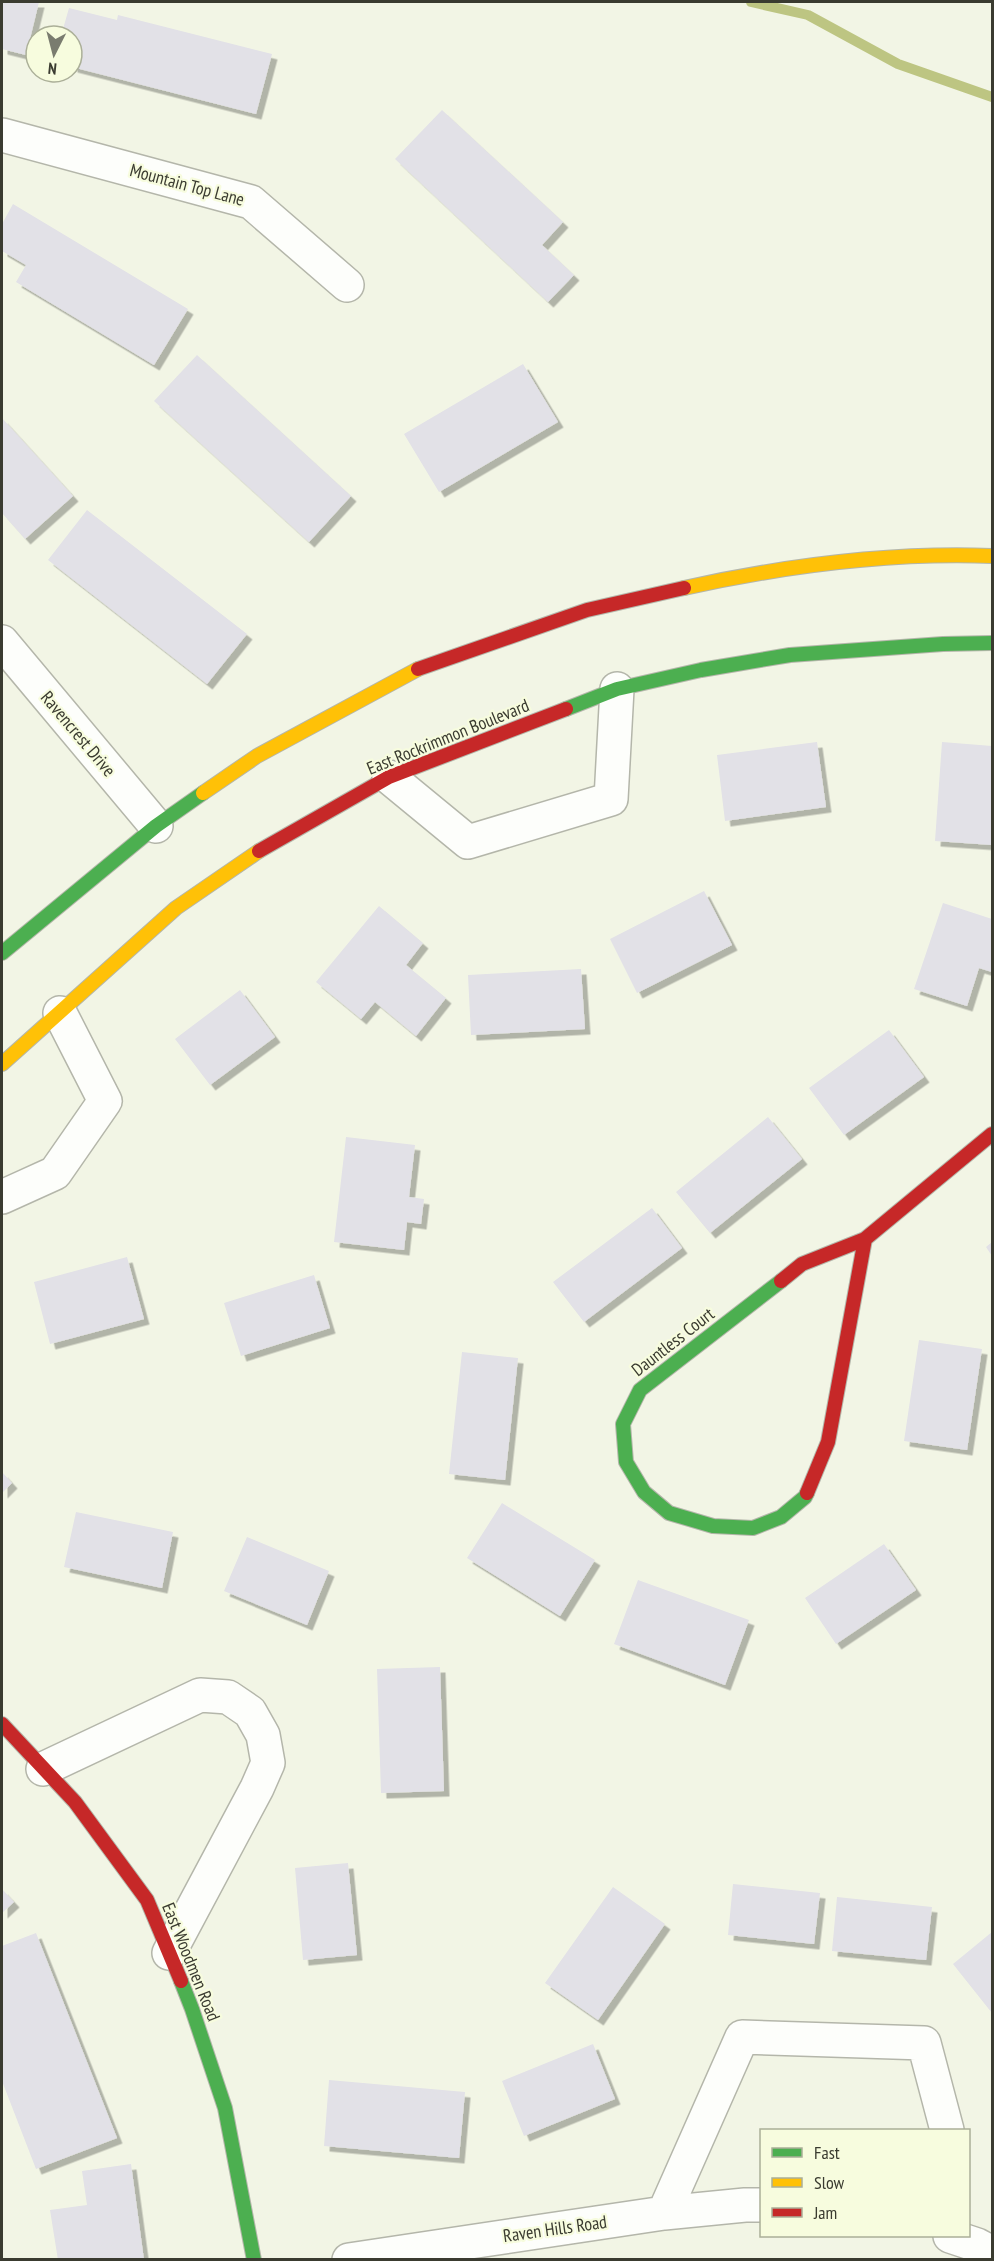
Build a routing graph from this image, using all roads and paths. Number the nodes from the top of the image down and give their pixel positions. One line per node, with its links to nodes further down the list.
1 (2, 135): 2 (street, Mountain Top Lane)
2 (347, 285)
3 (993, 556): 8 (main road)
4 (2, 642): 8 (street, Ravencrest Drive)
5 (993, 643): 6 (main road, East Rockrimmon Boulevard)
6 (617, 689): 7 (main road, East Rockrimmon Boulevard); 7 (street)
7 (389, 777): 10 (main road, East Rockrimmon Boulevard)
8 (156, 826): 9 (main road)
9 (2, 953)
10 (60, 1013): 11 (main road, East Rockrimmon Boulevard); 13 (street)
11 (2, 1064)
12 (993, 1134): 14 (main road, Dauntless Court)
13 (2, 1197)
14 (865, 1239): 14 (main road, Dauntless Court)
15 (2, 1724): 16 (main road, East Woodmen Road)
16 (43, 1769): 17 (main road, East Woodmen Road); 17 (street)
17 (169, 1953): 23 (main road, East Woodmen Road)
18 (947, 2129): 20 (street)
19 (760, 2205): 20 (street, Raven Hills Road)
20 (664, 2213): 24 (street, Raven Hills Road)
21 (970, 2221): 22 (street)
22 (973, 2245)
23 (254, 2259)
24 (349, 2259)

